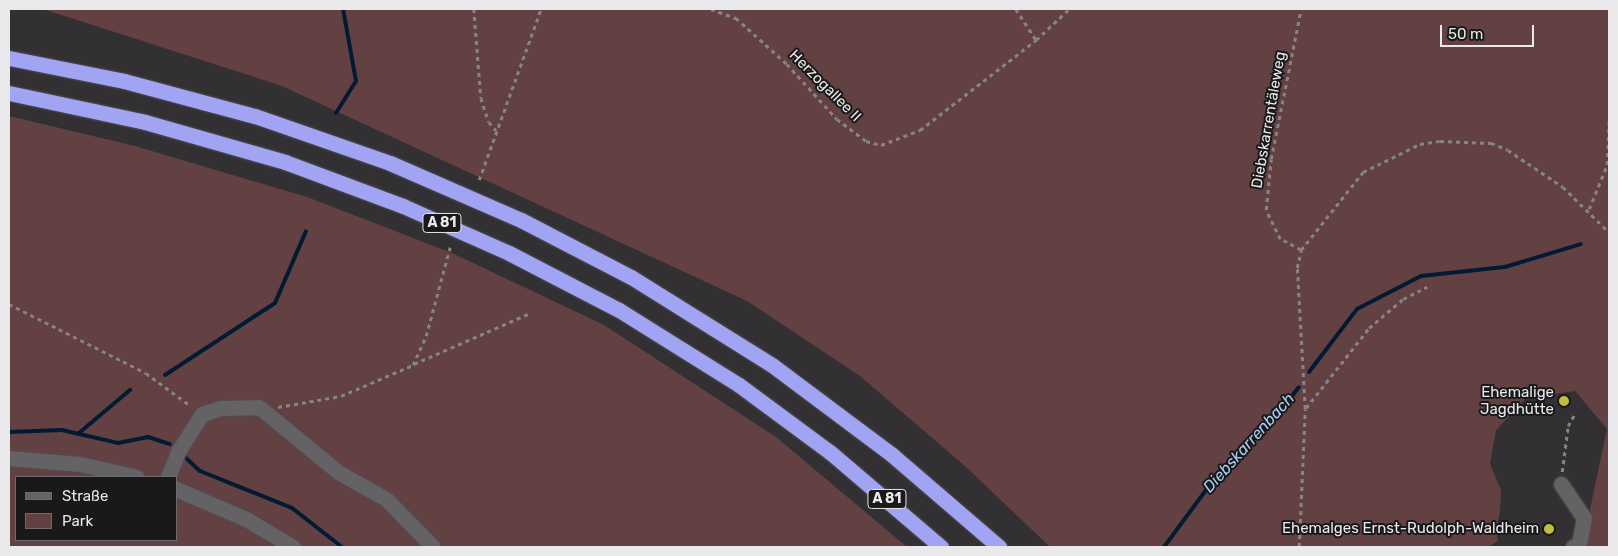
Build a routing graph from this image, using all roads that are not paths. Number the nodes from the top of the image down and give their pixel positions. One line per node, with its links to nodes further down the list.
1 (9, 58): 11 (highway, A 81)
2 (9, 93): 10 (highway, A 81)
3 (9, 458): 4 (street)
4 (133, 476)
5 (168, 476): 9 (street)
6 (1561, 484): 12 (street)
7 (178, 490): 8 (street)
8 (293, 547)
9 (433, 547)
10 (941, 547)
11 (999, 547)
12 (1573, 547)

